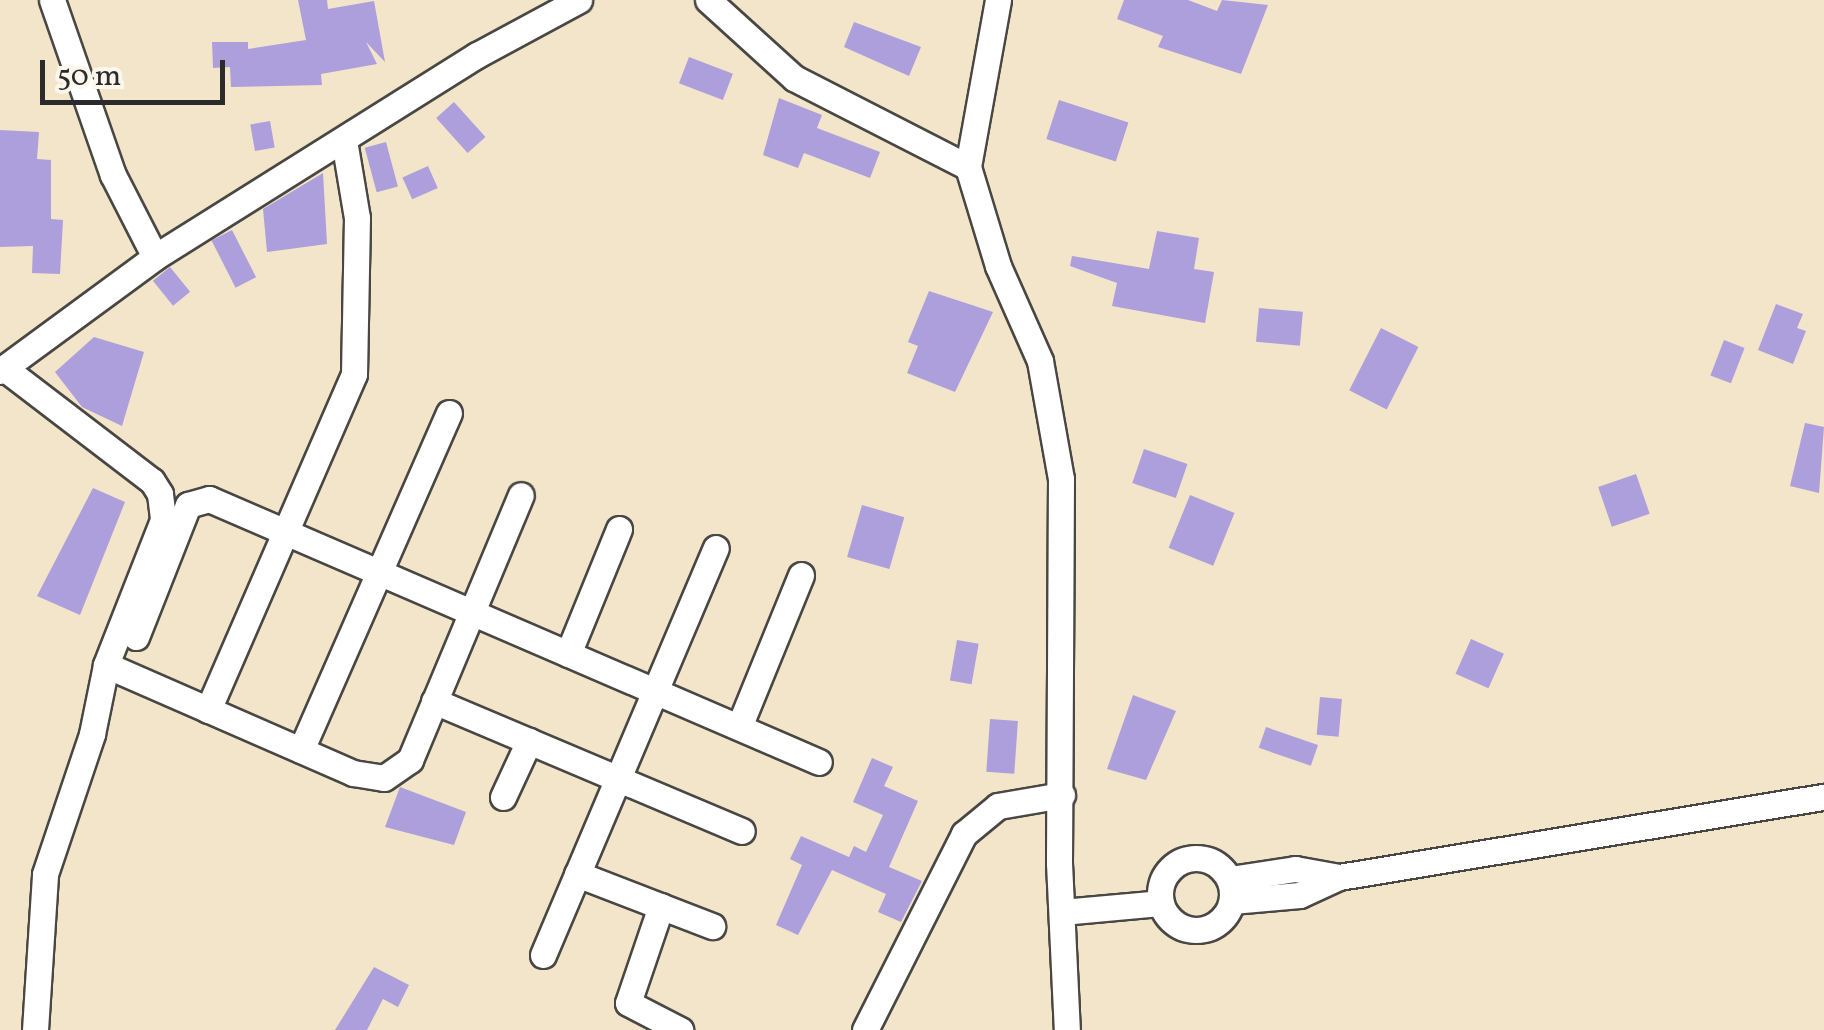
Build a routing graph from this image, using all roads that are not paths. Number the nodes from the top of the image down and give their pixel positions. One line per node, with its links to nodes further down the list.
1 (52, 0): 7 (street)
2 (579, 0): 5 (street)
3 (708, 0): 6 (street)
4 (998, 0): 6 (street)
5 (344, 140): 7 (street); 12 (street)
6 (968, 167): 27 (street)
7 (154, 257): 8 (street)
8 (2, 370): 18 (street)
9 (448, 414): 14 (street)
10 (522, 495): 16 (street)
11 (619, 529): 17 (street)
12 (285, 533): 14 (street); 18 (street); 21 (street)
13 (716, 548): 19 (street)
14 (379, 573): 16 (street); 24 (street)
15 (801, 575): 22 (street)
16 (472, 613): 17 (street); 20 (street)
17 (568, 654): 19 (street)
18 (114, 668): 21 (street); 38 (street)
19 (656, 692): 22 (street); 26 (street)
20 (434, 702): 23 (street); 24 (street)
21 (208, 710): 24 (street)
22 (739, 727): 25 (street)
23 (529, 741): 26 (street); 28 (street)
24 (302, 750)
25 (819, 762)
26 (618, 779): 30 (street); 31 (street)
27 (1062, 795): 35 (street); 40 (street)
28 (503, 797)
29 (1824, 798): 32 (street)
30 (742, 831)
31 (578, 874): 34 (street); 37 (street)
32 (1231, 890): 33 (street); 33 (street)
33 (1160, 903): 35 (street)
34 (661, 906): 36 (street); 39 (street)
35 (1062, 912): 41 (street)
36 (712, 926)
37 (543, 954)
38 (35, 1030)
39 (680, 1030)
40 (865, 1030)
41 (1067, 1030)

